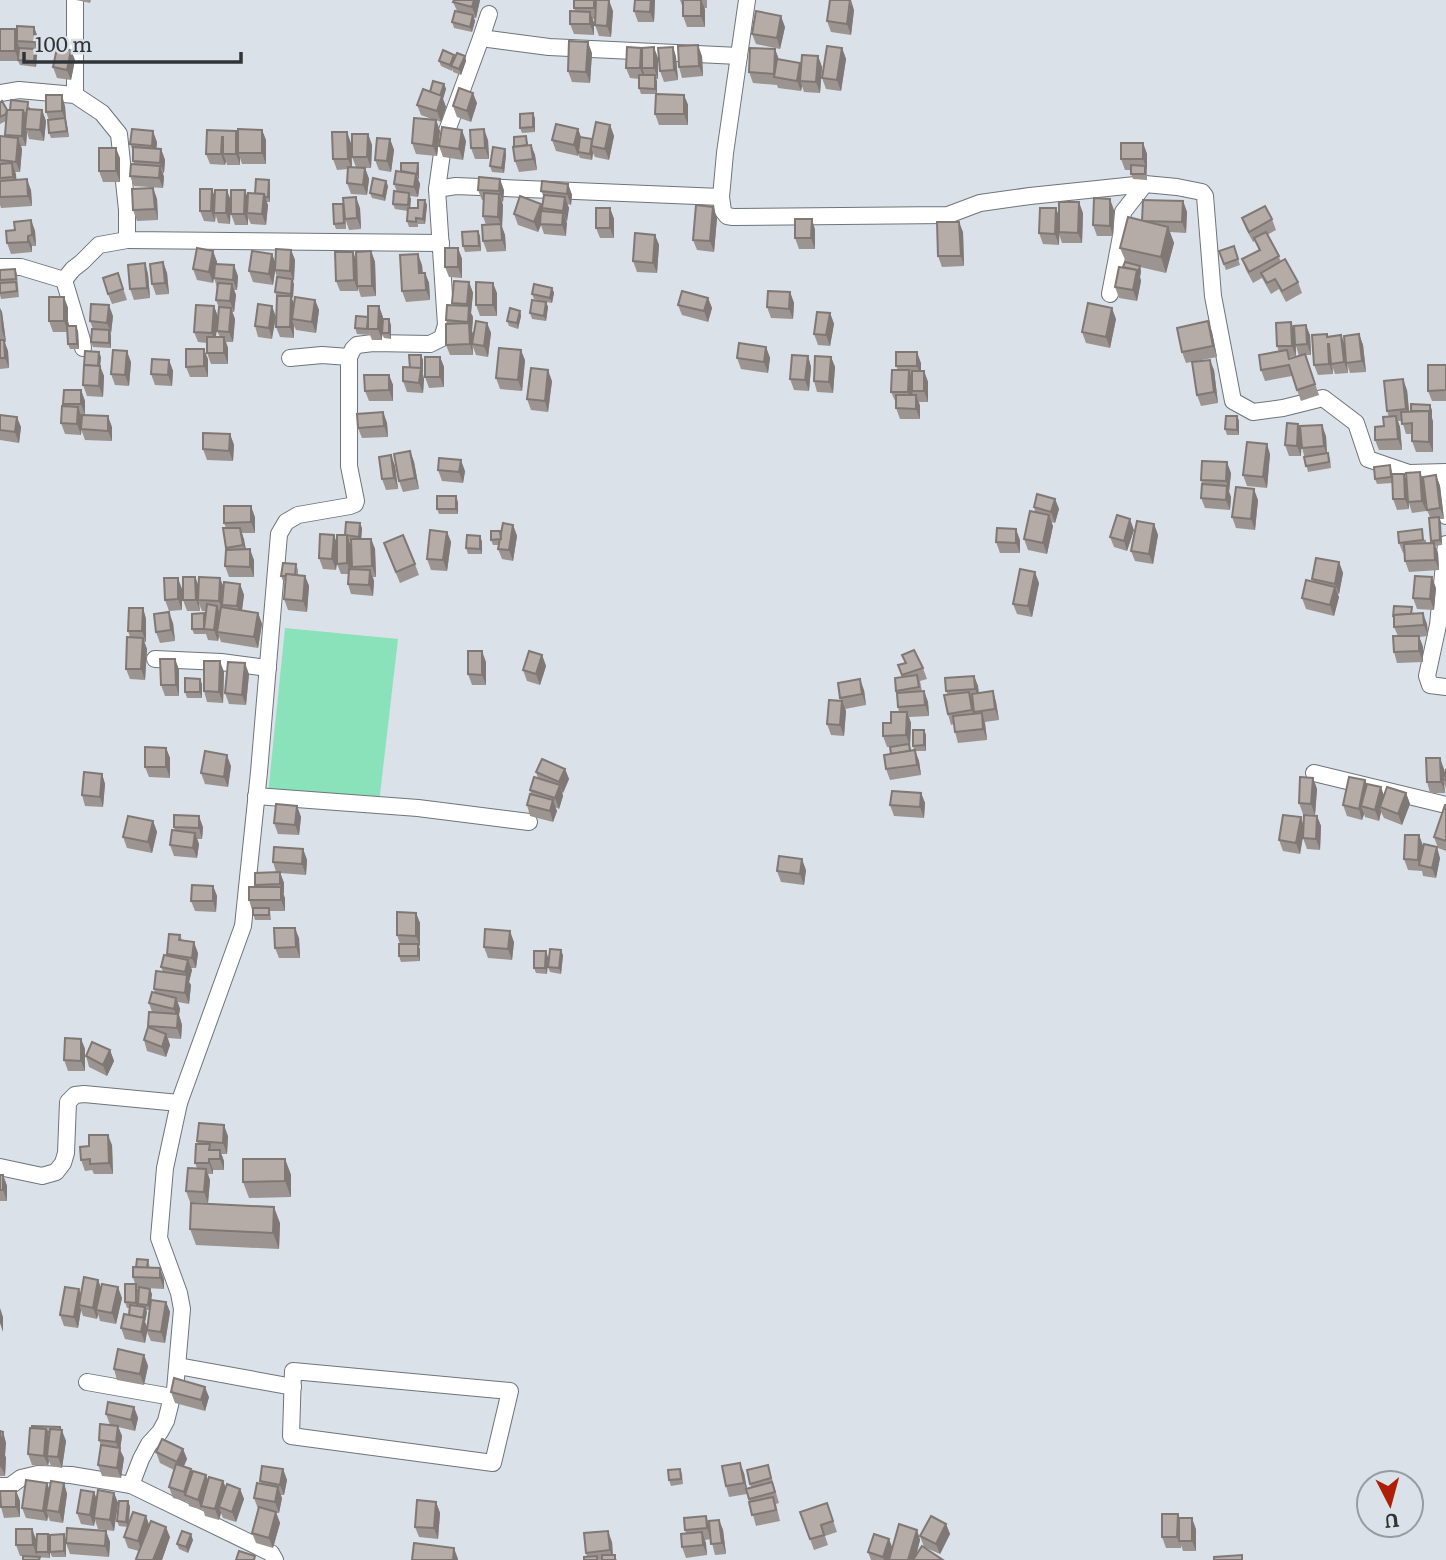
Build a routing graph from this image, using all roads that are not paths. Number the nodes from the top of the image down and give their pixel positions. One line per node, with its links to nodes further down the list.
1 (75, 0): 7 (street)
2 (747, 0): 5 (street)
3 (489, 14): 4 (street)
4 (481, 38): 5 (street); 9 (street)
5 (739, 56): 10 (street)
6 (0, 93): 7 (street)
7 (75, 95): 11 (street)
8 (1145, 184): 10 (street); 15 (street); 19 (street)
9 (437, 189): 10 (street); 12 (street)
10 (721, 197)
11 (127, 240): 12 (street); 14 (street)
12 (441, 243): 17 (street)
13 (0, 267): 14 (street)
14 (64, 280): 16 (street)
15 (1110, 294)
16 (82, 348)
17 (349, 357): 18 (street); 23 (street)
18 (290, 358)
19 (1445, 472): 20 (street)
20 (1446, 516)
21 (1446, 544): 24 (street)
22 (155, 659): 23 (street)
23 (268, 668): 26 (street)
24 (1446, 687)
25 (1314, 774): 27 (street)
26 (256, 796): 28 (street); 29 (street)
27 (1446, 805)
28 (528, 822)
29 (179, 1104): 30 (street); 31 (street)
30 (0, 1167)
31 (178, 1366): 33 (street); 34 (street)
32 (87, 1382): 34 (street)
33 (293, 1387): 33 (street)
34 (172, 1397): 35 (street)
35 (131, 1485): 36 (street); 37 (street)
36 (0, 1486)
37 (275, 1560)

